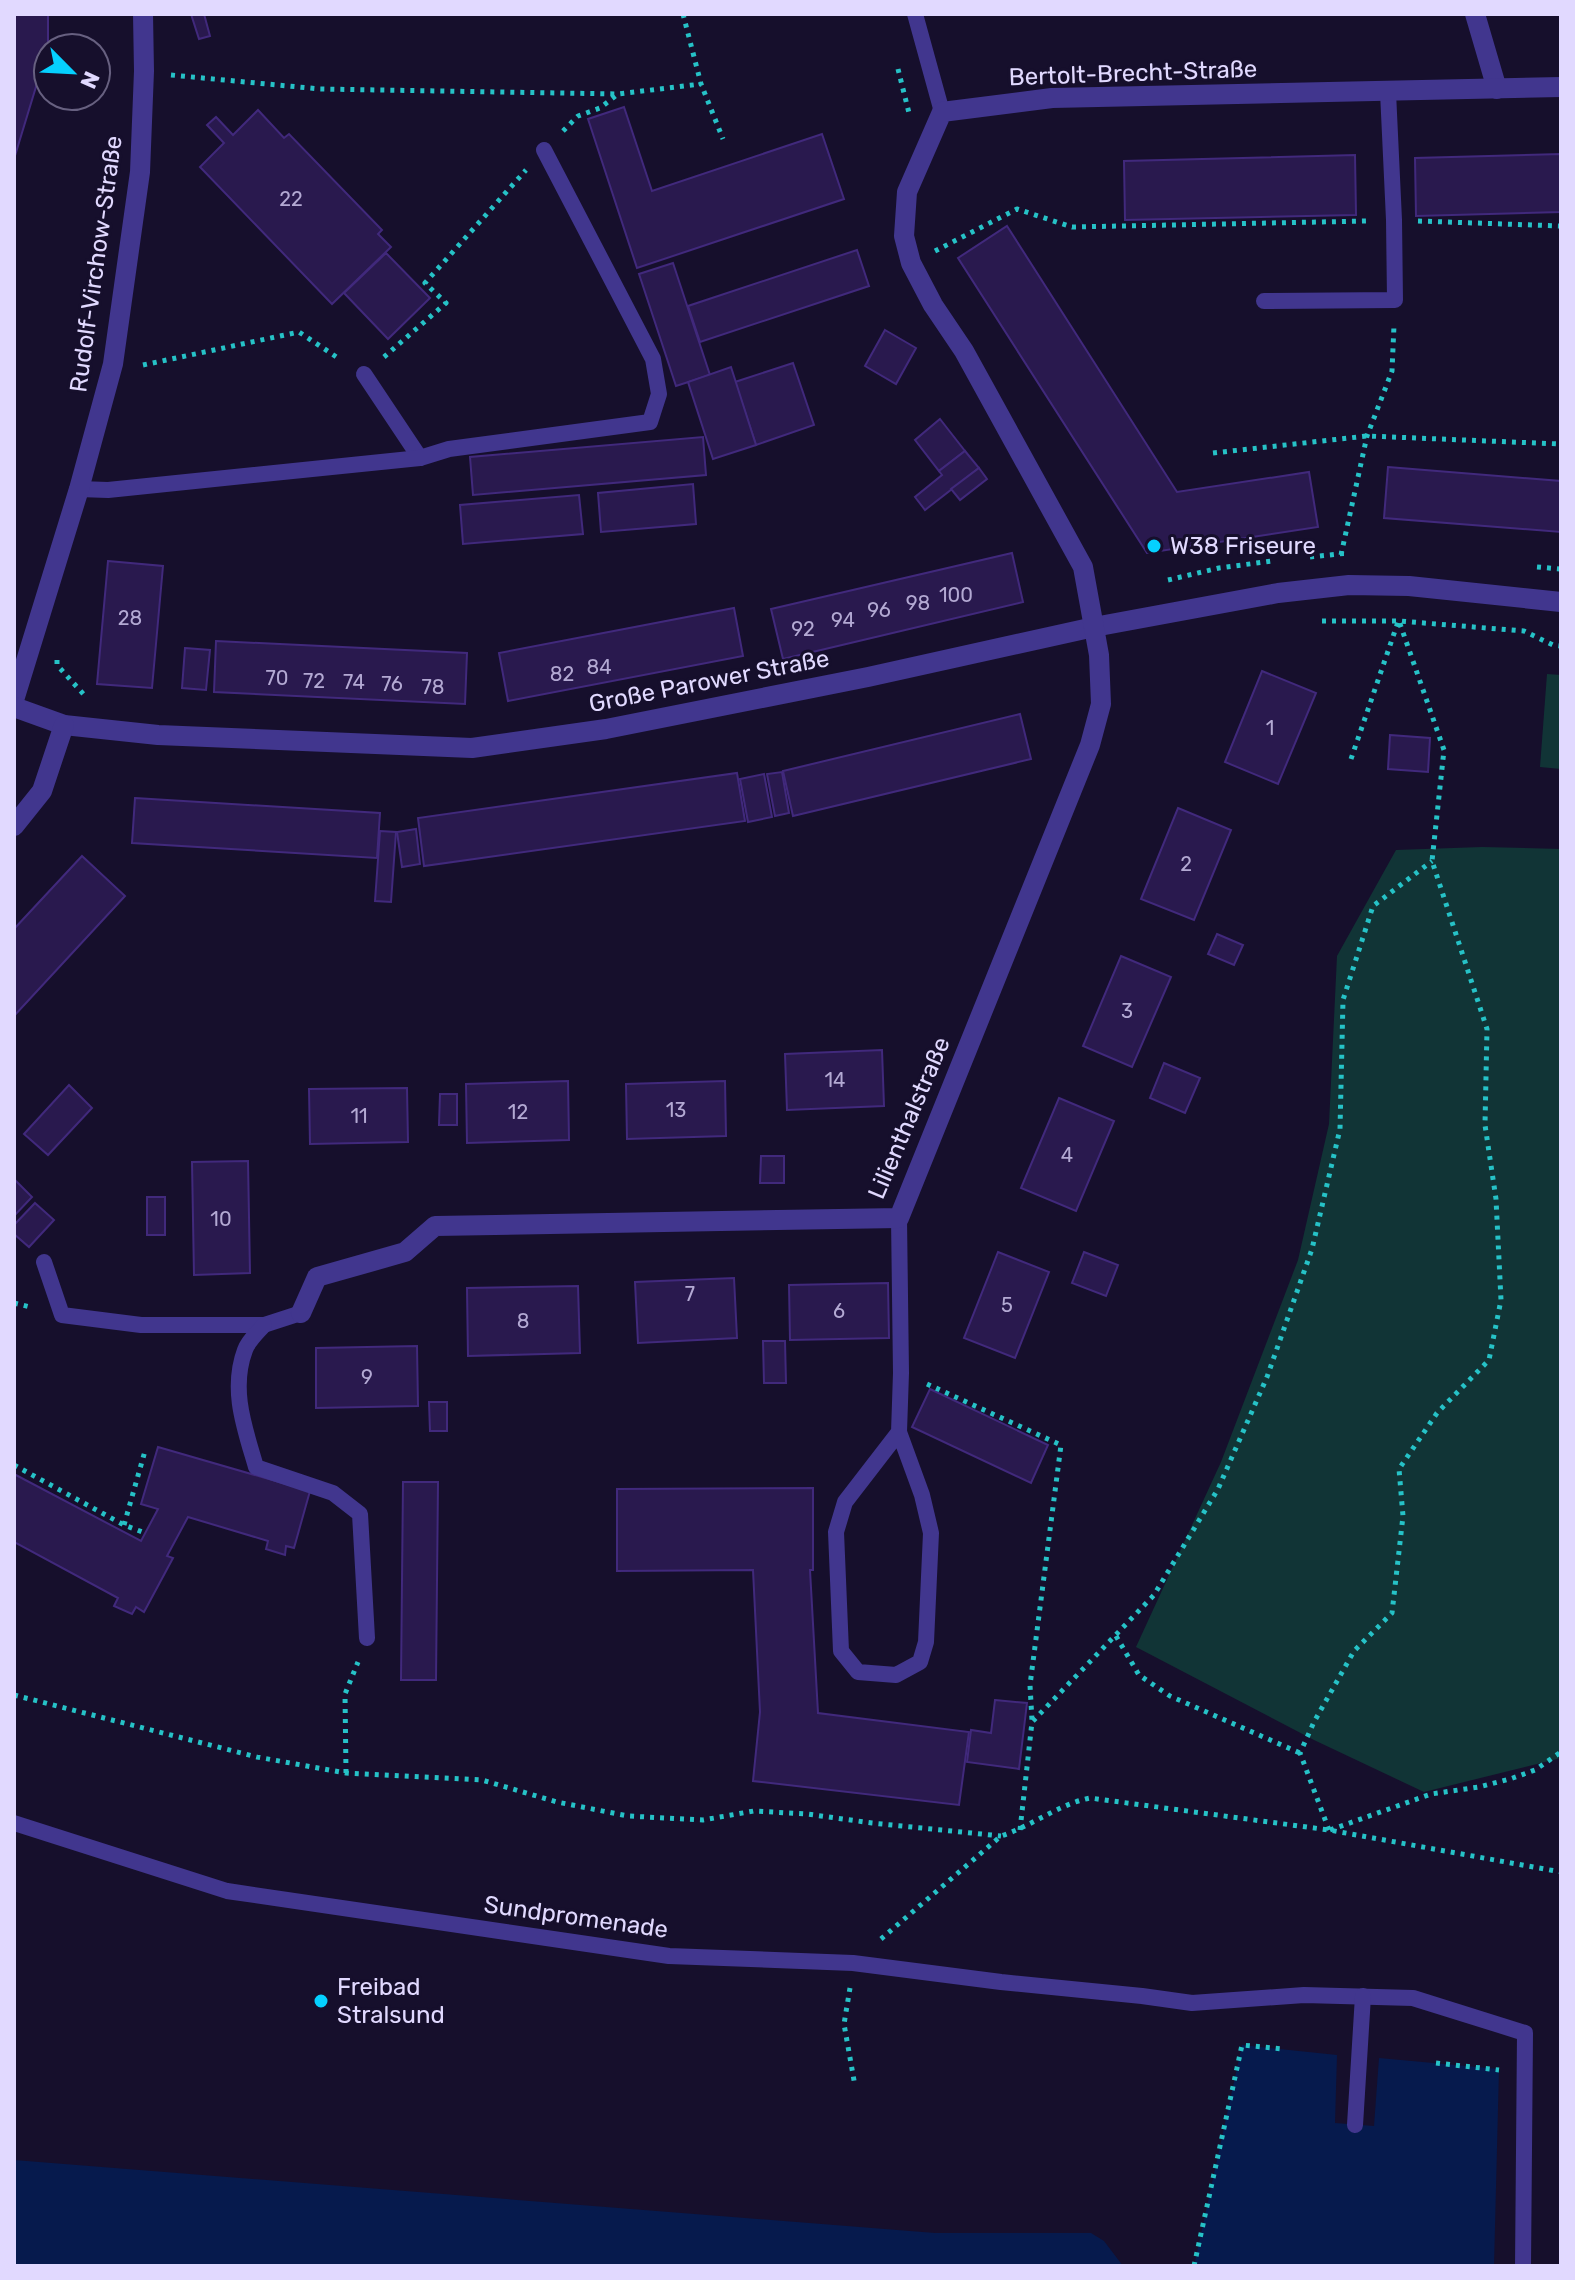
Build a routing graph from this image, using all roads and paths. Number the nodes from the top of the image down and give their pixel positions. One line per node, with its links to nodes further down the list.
1 (143, 14): 5 (street, Rudolf-Virchow-Straße)
2 (683, 14): 7 (path)
3 (915, 14): 13 (lane)
4 (1475, 14): 9 (street)
5 (144, 71): 6 (path); 27 (street, Rudolf-Virchow-Straße)
6 (174, 75): 10 (path); 12 (path)
7 (701, 84): 12 (path); 14 (path)
8 (1561, 87): 9 (street, Bertolt-Brecht-Straße)
9 (1497, 89): 11 (street, Bertolt-Brecht-Straße)
10 (173, 90)
11 (1388, 92): 13 (street, Bertolt-Brecht-Straße); 16 (lane)
12 (618, 94): 15 (path)
13 (942, 112): 18 (street)
14 (723, 139)
15 (544, 150): 22 (path); 26 (lane)
16 (1394, 220): 17 (path); 18 (path); 19 (lane)
17 (1561, 226)
18 (911, 263): 39 (street)
19 (1395, 300): 20 (lane); 23 (path)
20 (1264, 301)
21 (144, 350): 22 (path)
22 (364, 374): 26 (lane)
23 (1367, 436): 24 (path); 25 (path); 28 (path)
24 (1561, 444)
25 (1213, 453)
26 (420, 458): 27 (lane)
27 (79, 489): 41 (street, Rudolf-Virchow-Straße)
28 (1342, 553): 29 (path); 30 (path); 36 (path)
29 (1356, 554)
30 (1299, 558)
31 (1285, 560): 34 (path)
32 (1531, 566): 33 (path)
33 (1561, 569)
34 (1158, 583)
35 (1409, 586): 36 (street, Große Parower Straße); 37 (street, Große Parower Straße); 38 (path)
36 (1332, 587): 39 (street, Große Parower Straße)
37 (1561, 602)
38 (1399, 621): 45 (path); 47 (path)
39 (1094, 627): 44 (street, Große Parower Straße); 48 (street, Lilienthalstraße)
40 (57, 654): 42 (path)
41 (14, 700)
42 (92, 701)
43 (14, 707): 44 (street, Große Parower Straße)
44 (64, 725): 46 (street)
45 (1351, 759)
46 (14, 826)
47 (1432, 861): 58 (path); 63 (path)
48 (899, 1218): 50 (street, Lilienthalstraße); 52 (lane)
49 (44, 1262): 51 (lane)
50 (301, 1313): 51 (lane)
51 (264, 1325): 59 (lane)
52 (901, 1373): 53 (lane); 61 (path)
53 (899, 1432): 53 (lane)
54 (145, 1451): 56 (path)
55 (14, 1465): 56 (path)
56 (124, 1525): 57 (path)
57 (145, 1533)
58 (1116, 1636): 61 (path); 63 (path)
59 (367, 1638): 64 (path)
60 (14, 1695): 64 (path)
61 (1032, 1722): 66 (path)
62 (1561, 1752): 67 (path)
63 (1300, 1753): 67 (path)
64 (346, 1773): 68 (path)
65 (14, 1823): 70 (lane, Sundpromenade)
66 (1020, 1830): 67 (path); 68 (path)
67 (1329, 1830): 69 (path)
68 (1001, 1836): 70 (path)
69 (1561, 1872)
70 (853, 1963): 71 (lane, Sundpromenade); 75 (path)
71 (1363, 1996): 76 (lane); 78 (lane, Sundpromenade)
72 (1283, 2049): 77 (path)
73 (1436, 2063): 74 (path)
74 (1498, 2084)
75 (855, 2086)
76 (1355, 2125)
77 (1194, 2266)
78 (1523, 2266)

